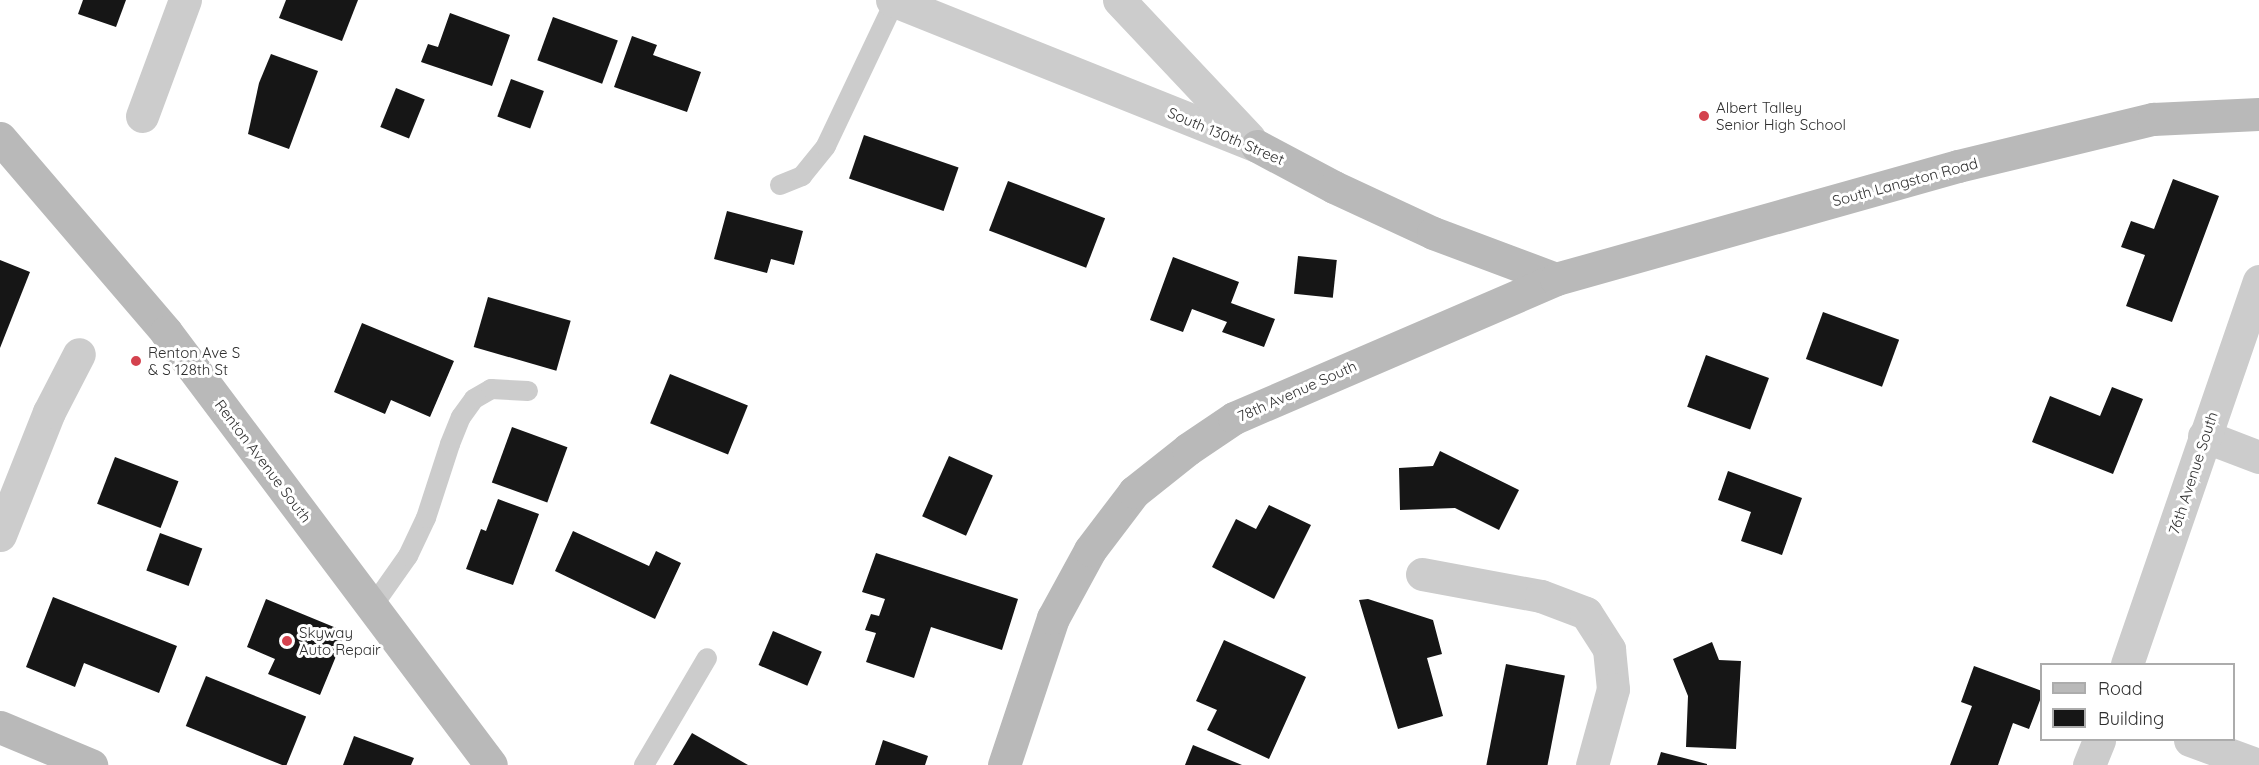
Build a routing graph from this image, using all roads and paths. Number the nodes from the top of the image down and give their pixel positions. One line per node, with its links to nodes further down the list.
1 (185, 0): 5 (street)
2 (1119, 0): 7 (street)
3 (894, 1): 7 (street, South 130th Street); 8 (lane)
4 (2259, 114): 9 (street, South Langston Road)
5 (142, 116)
6 (0, 138): 17 (street, Renton Avenue South)
7 (1257, 146): 9 (street, South 130th Street)
8 (780, 185)
9 (1556, 279): 26 (street, 78th Avenue South)
10 (2259, 281): 13 (street, 76th Avenue South)
11 (78, 354): 15 (street)
12 (528, 392): 17 (lane)
13 (2204, 436): 14 (street); 19 (street, 76th Avenue South)
14 (2259, 457)
15 (0, 535)
16 (1422, 574): 27 (street)
17 (372, 607): 24 (street, Renton Avenue South)
18 (707, 658): 25 (lane)
19 (2127, 663)
20 (0, 727): 23 (street)
21 (2099, 741): 28 (street)
22 (2193, 741): 29 (street)
23 (91, 765)
24 (491, 765)
25 (644, 765)
26 (1004, 765)
27 (1592, 765)
28 (2089, 765)
29 (2258, 765)

